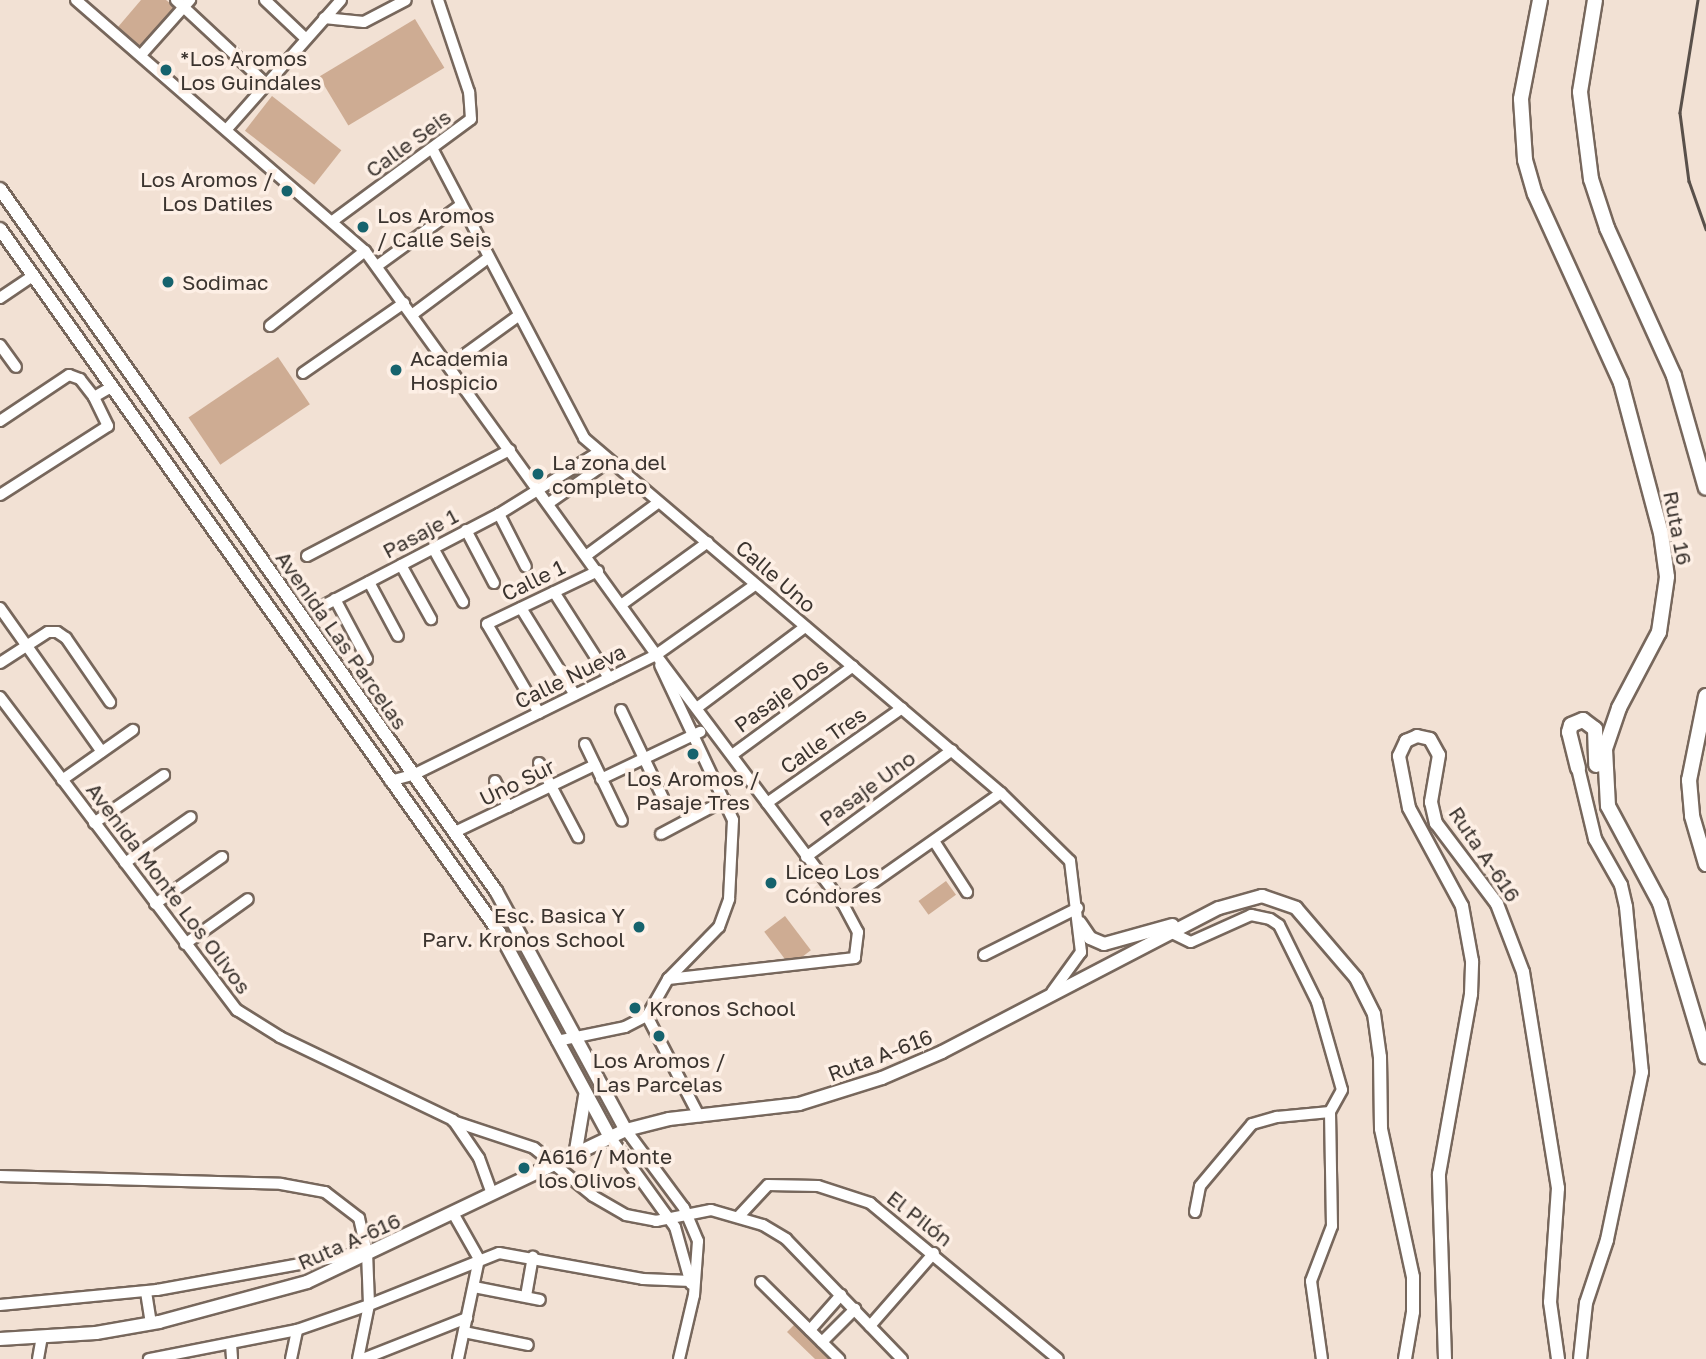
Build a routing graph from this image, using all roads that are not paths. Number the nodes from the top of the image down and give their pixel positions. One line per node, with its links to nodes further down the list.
1 (76, 0): 11 (street)
2 (265, 0): 10 (street)
3 (341, 0): 9 (street)
4 (406, 0): 9 (street)
5 (438, 0): 14 (street, Calle Seis)
6 (1540, 0): 100 (highway, Ruta 16)
7 (1595, 0): 38 (highway, Ruta 16)
8 (183, 2): 11 (street); 12 (street)
9 (324, 18): 10 (street)
10 (305, 38): 12 (street)
11 (141, 55): 13 (street)
12 (266, 84): 13 (street)
13 (227, 129): 17 (street)
14 (433, 150): 16 (street, Calle Uno); 17 (street, Calle Seis)
15 (0, 189): 90 (main road, Avenida Las Parcelas)
16 (461, 205): 20 (street, Calle Uno); 21 (street)
17 (334, 220): 19 (street)
18 (0, 229): 22 (main road, Avenida Las Parcelas)
19 (365, 251): 21 (street); 27 (street)
20 (488, 258): 25 (street); 26 (street, Calle Uno)
21 (377, 267): 24 (street)
22 (33, 276): 23 (street); 32 (main road, Avenida Las Parcelas)
23 (0, 298)
24 (404, 303): 25 (street); 31 (street)
25 (413, 314): 29 (street)
26 (518, 316): 29 (street); 36 (street, Calle Uno)
27 (270, 326)
28 (0, 345): 30 (street)
29 (449, 366): 35 (street)
30 (16, 367)
31 (303, 373)
32 (111, 387): 33 (street); 93 (main road, Avenida Las Parcelas)
33 (94, 397): 34 (street); 40 (street)
34 (0, 421)
35 (510, 450): 39 (street); 48 (street)
36 (599, 452): 37 (street, Calle Uno); 39 (street, Pasaje 1)
37 (609, 461): 41 (street, Calle Uno); 42 (street)
38 (1706, 488)
39 (540, 491): 42 (street); 43 (street, Pasaje 1)
40 (0, 495)
41 (659, 502): 45 (street, Calle Uno); 47 (street)
42 (549, 503): 47 (street)
43 (499, 514): 44 (street, Pasaje 1); 50 (street)
44 (466, 530): 46 (street, Pasaje 1); 53 (street)
45 (708, 542): 54 (street, Calle Uno); 58 (street)
46 (433, 548): 49 (street, Pasaje 1); 57 (street)
47 (587, 555): 51 (street)
48 (307, 556)
49 (401, 565): 52 (street, Pasaje 1); 62 (street)
50 (526, 567)
51 (597, 571): 55 (street, Calle 1); 58 (street)
52 (369, 582): 56 (street, Pasaje 1); 64 (street)
53 (494, 583)
54 (755, 585): 63 (street, Calle Uno); 66 (street, Calle Nueva)
55 (554, 592): 61 (street, Calle 1); 70 (street)
56 (335, 599): 60 (street, Pasaje 1); 67 (street)
57 (463, 602)
58 (621, 605): 66 (street)
59 (0, 608): 65 (street)
60 (318, 608)
61 (520, 608): 71 (street); 78 (street, Calle 1)
62 (431, 619)
63 (805, 627): 69 (street, Calle Uno); 75 (street)
64 (398, 636)
65 (27, 646): 68 (street); 74 (street); 83 (street)
66 (656, 655): 70 (street, Calle Nueva); 75 (street); 80 (street)
67 (367, 659)
68 (0, 663)
69 (853, 666): 76 (street, Calle Uno); 84 (street, Pasaje Dos)
70 (609, 678): 71 (street, Calle Nueva)
71 (575, 695): 78 (street, Calle Nueva)
72 (1706, 696): 112 (highway)
73 (0, 697): 92 (street, Avenida Monte Los Olivos)
74 (110, 702)
75 (698, 707): 80 (street); 84 (street)
76 (902, 708): 82 (street, Calle Uno); 99 (street, Calle Tres)
77 (621, 709): 85 (street)
78 (539, 713): 90 (street, Calle Nueva)
79 (133, 730): 83 (street)
80 (697, 734): 85 (street); 98 (street)
81 (585, 744): 87 (street)
82 (952, 751): 96 (street, Calle Uno); 110 (street, Pasaje Uno)
83 (102, 752): 92 (street)
84 (732, 755): 99 (street)
85 (644, 760): 91 (street); 97 (street)
86 (539, 763): 95 (street)
87 (595, 765): 91 (street); 95 (street, Uno Sur)
88 (1578, 768): 100 (highway); 183 (main road)
89 (164, 775): 104 (street)
90 (413, 775): 93 (street, Calle Nueva); 105 (main road, Avenida Las Parcelas)
91 (601, 779): 103 (street)
92 (62, 780): 104 (street, Avenida Monte Los Olivos)
93 (390, 781): 126 (main road, Avenida Las Parcelas)
94 (495, 781): 101 (street)
95 (553, 786): 101 (street, Uno Sur); 107 (street)
96 (1002, 793): 108 (street); 117 (street, Calle Uno)
97 (663, 798)
98 (726, 800): 106 (street); 122 (street)
99 (767, 803): 110 (street)
100 (1608, 806): 127 (highway, Ruta 16)
101 (508, 807): 105 (street, Uno Sur)
102 (191, 817): 111 (street)
103 (622, 821)
104 (94, 823): 111 (street, Avenida Monte Los Olivos)
105 (455, 832): 125 (main road, Avenida Las Parcelas)
106 (661, 834)
107 (578, 837)
108 (934, 841): 113 (street); 116 (street)
109 (222, 857): 115 (street)
110 (806, 857): 116 (street)
111 (125, 863): 115 (street, Avenida Monte Los Olivos)
112 (1706, 864)
113 (967, 891)
114 (248, 899): 120 (street)
115 (155, 904): 120 (street, Avenida Monte Los Olivos)
116 (843, 904): 122 (street)
117 (1078, 908): 118 (street, Calle Uno); 121 (street)
118 (1080, 923): 119 (main road); 123 (street, Calle Uno)
119 (1168, 930): 123 (main road, Ruta A-616); 129 (street); 180 (main road, Ruta A-616)
120 (185, 944): 131 (street, Avenida Monte Los Olivos)
121 (984, 955)
122 (668, 979): 124 (street)
123 (1046, 998): 130 (main road, Ruta A-616)
124 (647, 1016): 125 (street); 130 (street)
125 (573, 1037): 126 (street); 132 (main road, Avenida Las Parcelas)
126 (557, 1041): 128 (main road, Avenida Las Parcelas)
127 (1706, 1056)
128 (585, 1096): 133 (main road, Avenida Las Parcelas); 134 (main road)
129 (1330, 1112): 139 (street); 179 (street)
130 (699, 1116): 132 (main road, Ruta A-616)
131 (453, 1121): 135 (street); 137 (street, Avenida Monte Los Olivos)
132 (626, 1130): 133 (main road, Ruta A-616); 138 (street)
133 (610, 1136): 134 (main road, Ruta A-616); 142 (street)
134 (576, 1150): 135 (main road, Ruta A-616)
135 (555, 1162): 137 (main road, Ruta A-616); 142 (street)
136 (0, 1176): 144 (street)
137 (492, 1193): 140 (main road, Ruta A-616)
138 (686, 1212): 141 (street); 142 (street); 151 (street)
139 (1195, 1212)
140 (453, 1213): 144 (main road, Ruta A-616); 146 (street)
141 (740, 1215): 143 (street, El Pilón); 152 (street)
142 (670, 1218): 147 (street)
143 (934, 1253): 160 (street); 178 (street, El Pilón)
144 (368, 1254): 150 (street); 156 (street); 159 (main road, Ruta A-616)
145 (533, 1257): 146 (street); 147 (street); 153 (street)
146 (480, 1259): 149 (street); 156 (street)
147 (691, 1281): 151 (street)
148 (761, 1282): 162 (street)
149 (474, 1287): 153 (street); 158 (street)
150 (146, 1292): 155 (street); 159 (street)
151 (694, 1295): 175 (street)
152 (842, 1295): 157 (street); 162 (street)
153 (526, 1296): 154 (street)
154 (540, 1300)
155 (0, 1305)
156 (369, 1306): 161 (street); 173 (street)
157 (855, 1309): 160 (street); 166 (street)
158 (467, 1318): 163 (street); 173 (street)
159 (151, 1324): 164 (main road, Ruta A-616)
160 (870, 1326): 177 (street)
161 (297, 1330): 167 (street); 172 (street)
162 (810, 1330): 166 (street)
163 (464, 1332): 168 (street); 174 (street)
164 (42, 1336): 165 (main road, Ruta A-616); 169 (street)
165 (0, 1339)
166 (822, 1342): 176 (street)
167 (232, 1344): 170 (street); 171 (street)
168 (528, 1345)
169 (38, 1359)
170 (149, 1359)
171 (232, 1359)
172 (291, 1359)
173 (360, 1359)
174 (458, 1359)
175 (679, 1359)
176 (839, 1359)
177 (902, 1359)
178 (1058, 1359)
179 (1322, 1359)
180 (1405, 1359)
181 (1445, 1359): 182 (main road, Ruta A-616)
182 (1558, 1359)
183 (1580, 1359)

